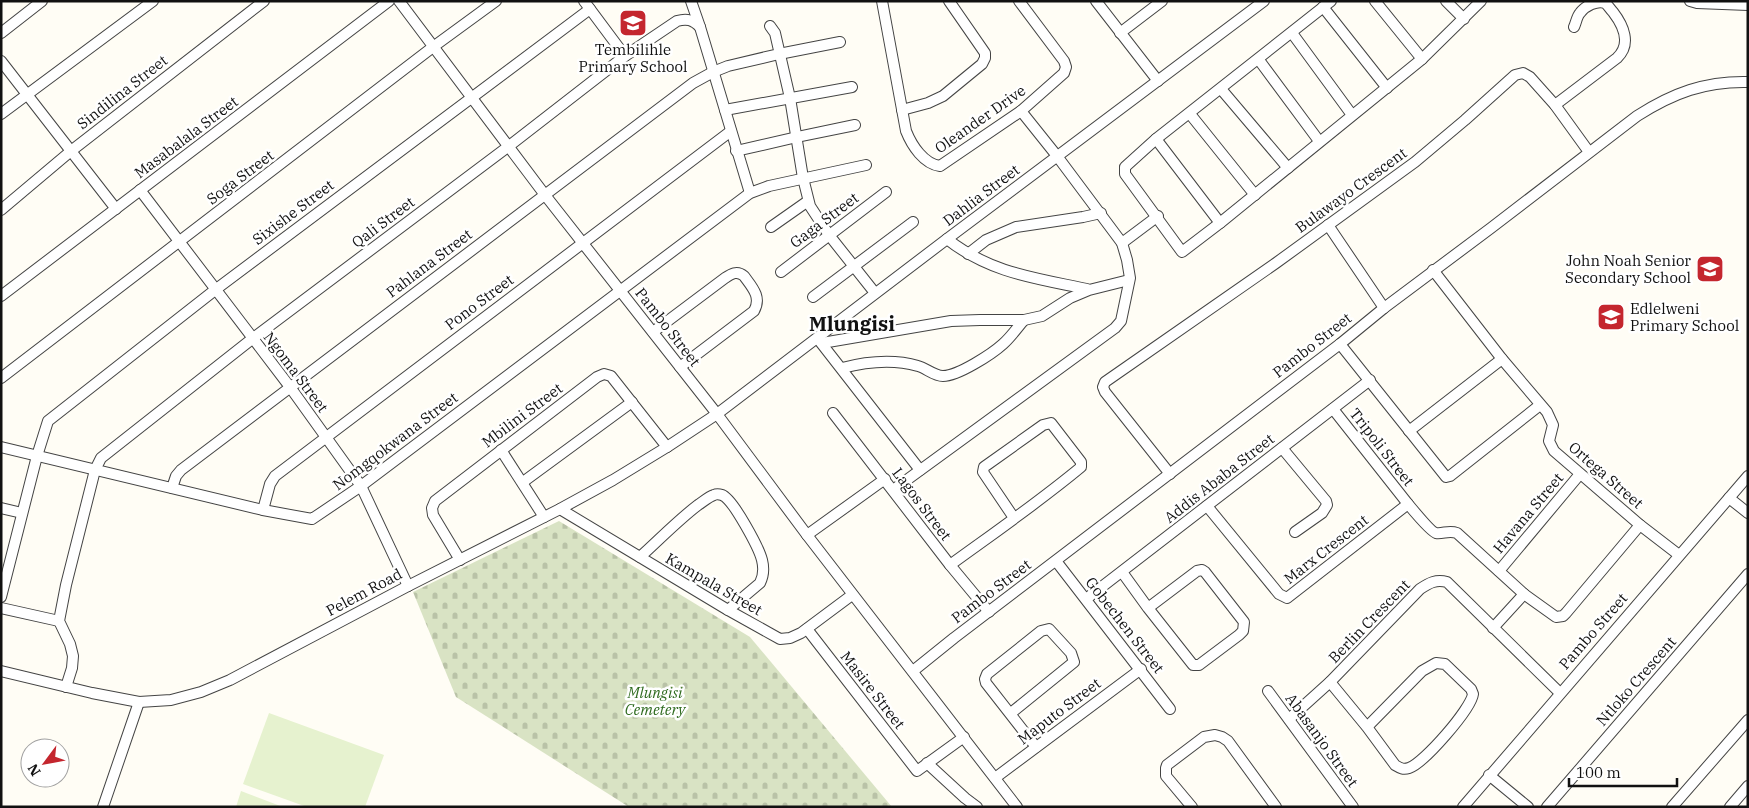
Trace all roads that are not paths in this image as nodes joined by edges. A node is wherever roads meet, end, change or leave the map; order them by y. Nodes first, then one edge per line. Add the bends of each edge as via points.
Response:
1 (42, 1) edge
2 (152, 1) edge
3 (264, 1) edge
4 (389, 1) edge
5 (399, 1) edge
6 (496, 1) edge
7 (691, 1) edge
8 (882, 1) edge
9 (1019, 1) edge
10 (1096, 1) edge
11 (1162, 1) edge
12 (1264, 1) edge
13 (1375, 1) edge
14 (1446, 1) edge
15 (1481, 1) edge
16 (1690, 1) edge
17 (955, 3) edge
18 (1327, 4) edge
19 (587, 5) edge
20 (1748, 5) edge
21 (1464, 19) junction
22 (770, 26) dead end
23 (700, 27) junction
24 (1574, 27) dead end
25 (1, 33) edge
26 (1120, 33) junction
27 (1292, 33) junction
28 (840, 42) dead end
29 (433, 47) junction
30 (779, 54) junction
31 (625, 56) junction
32 (1422, 59) junction
33 (1259, 60) junction
34 (1, 61) edge
35 (713, 72) junction
36 (1158, 81) junction
37 (1748, 82) edge
38 (852, 87) dead end
39 (1387, 88) junction
40 (1221, 89) junction
41 (28, 95) junction
42 (471, 96) junction
43 (790, 98) junction
44 (1556, 105) junction
45 (725, 110) junction
46 (902, 110) junction
47 (1021, 111) junction
48 (1, 114) edge
49 (1190, 114) junction
50 (1352, 115) junction
51 (856, 125) dead end
52 (730, 131) junction
53 (796, 137) junction
54 (1156, 139) junction
55 (1319, 141) junction
56 (509, 146) junction
57 (71, 151) junction
58 (736, 151) junction
59 (1589, 152) junction
60 (1057, 156) junction
61 (866, 165) dead end
62 (1288, 168) junction
63 (803, 178) junction
64 (140, 190) junction
65 (886, 192) dead end
66 (750, 193) junction
67 (545, 195) junction
68 (1255, 195) junction
69 (808, 201) junction
70 (116, 209) junction
71 (1, 210) edge
72 (1101, 213) junction
73 (1158, 216) junction
74 (913, 222) dead end
75 (1220, 223) junction
76 (1328, 225) junction
77 (771, 227) dead end
78 (829, 234) junction
79 (947, 239) junction
80 (180, 242) junction
81 (582, 242) junction
82 (1122, 243) junction
83 (968, 254) junction
84 (853, 266) junction
85 (1433, 270) junction
86 (781, 272) dead end
87 (1130, 280) junction
88 (215, 290) junction
89 (621, 290) junction
90 (1089, 290) junction
91 (875, 293) junction
92 (1, 296) edge
93 (813, 296) dead end
94 (1384, 308) junction
95 (1024, 320) junction
96 (653, 332) junction
97 (252, 339) junction
98 (819, 340) junction
99 (1340, 344) junction
100 (1502, 359) junction
101 (680, 367) junction
102 (842, 368) junction
103 (1, 378) edge
104 (1370, 380) junction
105 (290, 387) junction
106 (632, 402) junction
107 (1540, 405) junction
108 (1333, 409) junction
109 (833, 413) dead end
110 (717, 414) junction
111 (1409, 431) junction
112 (326, 436) junction
113 (1, 447) edge
114 (667, 447) junction
115 (1282, 448) junction
116 (502, 450) junction
117 (36, 456) junction
118 (95, 470) junction
119 (920, 470) junction
120 (1170, 474) junction
121 (1580, 474) junction
122 (1748, 476) edge
123 (885, 479) junction
124 (523, 482) junction
125 (362, 486) junction
126 (172, 488) junction
127 (893, 490) junction
128 (1729, 498) junction
129 (1408, 504) junction
130 (1207, 506) junction
131 (1, 508) edge
132 (560, 509) junction
133 (263, 510) junction
134 (22, 513) junction
135 (1748, 513) edge
136 (544, 517) junction
137 (1014, 518) junction
138 (1640, 525) junction
139 (1295, 532) dead end
140 (807, 535) junction
141 (1679, 555) junction
142 (640, 557) junction
143 (460, 560) junction
144 (1056, 560) junction
145 (950, 565) junction
146 (1499, 571) junction
147 (1122, 572) junction
148 (1748, 574) edge
149 (408, 586) junction
150 (852, 594) junction
151 (1524, 594) junction
152 (1, 597) edge
153 (1086, 599) junction
154 (1, 608) edge
155 (1148, 608) junction
156 (728, 610) junction
157 (989, 612) junction
158 (59, 621) junction
159 (806, 628) junction
160 (1493, 628) junction
161 (1141, 669) junction
162 (1, 671) edge
163 (913, 671) junction
164 (1330, 682) junction
165 (66, 687) junction
166 (1268, 691) dead end
167 (1560, 693) junction
168 (139, 702) junction
169 (1170, 709) dead end
170 (1011, 713) junction
171 (1289, 719) junction
172 (1748, 720) edge
173 (1367, 727) junction
174 (964, 737) junction
175 (1036, 747) junction
176 (927, 763) junction
177 (1489, 775) junction
178 (996, 778) junction
179 (1748, 786) edge
180 (103, 807) edge
181 (977, 807) edge
182 (1018, 807) edge
183 (1192, 807) edge
184 (1276, 807) edge
185 (1353, 807) edge
186 (1463, 807) edge
187 (1528, 807) edge
188 (1547, 807) edge
189 (1672, 807) edge
190 (1730, 807) edge

1 - 25 street
2 - 41 street
3 - 57 street, Sindilina Street
4 - 64 street, Masabalala Street
5 - 29 street, Pambo Street
6 - 29 street, Soga Street
7 - 23 street
8 - 46 street, Oleander Drive
9 - 47 street, Oleander Drive via 1066,67 1060,78
10 - 26 street
11 - 26 street
12 - 36 street, Dahlia Street
13 - 32 street
14 - 21 street
15 - 21 street
16 - 20 street
17 - 46 street via 985,58 943,96
18 - 27 street
18 - 39 street
19 - 31 street
19 - 42 street, Sixishe Street
21 - 32 street
22 - 30 street via 775,33
23 - 31 street, Qali Street via 691,20 677,21
23 - 35 street
24 - 44 street via 1580,13 1592,3 1603,2 1618,19 1626,41 1618,58
26 - 36 street
27 - 33 street
27 - 50 street
28 - 30 street, Pahlana Street
29 - 42 street, Pambo Street
29 - 80 street, Soga Street
30 - 35 street, Pahlana Street
30 - 43 street
31 - 56 street, Qali Street
32 - 39 street
33 - 40 street
33 - 55 street
34 - 41 street
35 - 45 street
35 - 67 street, Pahlana Street via 693,83
36 - 60 street, Dahlia Street
37 - 59 street, Pambo Street via 1709,85 1677,94 1659,102
38 - 43 street
39 - 50 street
40 - 49 street
40 - 62 street
41 - 48 street
41 - 57 street
42 - 56 street, Pambo Street
42 - 88 street, Sixishe Street
43 - 45 street
43 - 53 street
44 - 59 street, Bulawayo Crescent
44 - 76 street, Bulawayo Crescent via 1530,76 1516,75 1415,162
45 - 52 street
46 - 47 street, Oleander Drive via 906,131 916,149 927,160 940,166
47 - 60 street
49 - 54 street
49 - 68 street
50 - 55 street
51 - 53 street
52 - 58 street
52 - 81 street, Pono Street
53 - 58 street
53 - 63 street
54 - 73 street via 1127,164 1125,174
54 - 75 street
55 - 62 street
56 - 67 street, Pambo Street
56 - 97 street, Qali Street
57 - 70 street
57 - 71 street, Sindilina Street
58 - 66 street
59 - 85 street, Pambo Street
60 - 72 street
60 - 79 street, Dahlia Street
61 - 63 street, Nomgqokwana Street
62 - 68 street
63 - 66 street, Nomgqokwana Street
63 - 69 street
64 - 70 street, Masabalala Street
64 - 80 street, Ngoma Street
65 - 78 street, Gaga Street
66 - 89 street, Nomgqokwana Street
67 - 81 street, Pambo Street
67 - 105 street, Pahlana Street
68 - 75 street
69 - 77 street
69 - 78 street
70 - 92 street, Masabalala Street
72 - 82 street
72 - 83 street via 1016,227 986,240
73 - 75 street via 1182,252
73 - 82 street
74 - 84 street
76 - 94 street
76 - 120 street, Bulawayo Crescent via 1105,382 1106,395
78 - 84 street
78 - 86 street, Gaga Street
79 - 83 street
79 - 91 street, Dahlia Street
80 - 88 street, Ngoma Street
80 - 103 street, Soga Street
81 - 89 street, Pambo Street
81 - 112 street, Pono Street
82 - 87 street
83 - 90 street via 1005,271
84 - 91 street
84 - 93 street
85 - 94 street, Pambo Street
85 - 100 street, Ortega Street
87 - 90 street
87 - 119 street via 1119,325
88 - 97 street, Ngoma Street
88 - 117 street, Sixishe Street via 48,421
89 - 96 street, Pambo Street
89 - 125 street, Nomgqokwana Street
90 - 95 street via 1042,316
91 - 98 street, Dahlia Street
94 - 99 street, Pambo Street
95 - 98 street via 951,321
95 - 102 street via 999,347 949,375 901,363
96 - 101 street, Pambo Street
96 - 101 street via 724,278 735,273 744,276 757,295 754,311
97 - 105 street, Ngoma Street
97 - 118 street, Qali Street via 104,456
98 - 102 street
98 - 110 street, Dahlia Street
99 - 104 street
99 - 120 street, Pambo Street
100 - 107 street, Ortega Street
100 - 111 street
101 - 110 street, Pambo Street
102 - 119 street
104 - 108 street, Addis Ababa Street
104 - 111 street
105 - 112 street, Ngoma Street
105 - 126 street, Pahlana Street via 181,470
106 - 114 street, Mbilini Street
106 - 116 street, Mbilini Street via 608,374 601,375
106 - 124 street
107 - 111 street via 1448,477
107 - 121 street, Ortega Street via 1552,420 1549,436 1554,451
108 - 115 street, Addis Ababa Street
108 - 129 street, Tripoli Street
109 - 123 street, Lagos Street
110 - 114 street, Pelem Road
110 - 140 street, Pambo Street
112 - 125 street, Ngoma Street
112 - 133 street, Pono Street via 273,478
113 - 117 street, Nomgqokwana Street
114 - 132 street, Pelem Road
115 - 130 street, Addis Ababa Street
115 - 139 street via 1327,505 1322,513
116 - 124 street
116 - 143 street, Mbilini Street via 433,504 433,515
117 - 118 street, Nomgqokwana Street
117 - 134 street, Sixishe Street
118 - 126 street, Nomgqokwana Street
118 - 158 street
119 - 127 street
120 - 144 street, Pambo Street
121 - 138 street, Ortega Street
121 - 146 street, Havana Street
122 - 128 street, Pambo Street
123 - 127 street, Lagos Street
123 - 140 street
124 - 136 street
125 - 133 street, Nomgqokwana Street via 312,519
125 - 149 street, Ngoma Street
126 - 133 street, Nomgqokwana Street
127 - 145 street, Lagos Street
128 - 135 street
128 - 141 street, Pambo Street
129 - 130 street, Marx Crescent via 1287,598 1279,594
129 - 146 street, Tripoli Street via 1434,533 1456,533
130 - 147 street, Addis Ababa Street
131 - 134 street
132 - 136 street, Pelem Road
132 - 142 street, Kampala Street
134 - 152 street, Sixishe Street
136 - 143 street, Pelem Road
137 - 137 street via 1082,467 1051,423 1043,424 984,467 983,472
137 - 145 street
138 - 141 street, Ortega Street
138 - 151 street, Tripoli Street via 1563,616 1552,615
140 - 150 street, Pambo Street
141 - 167 street, Pambo Street
142 - 156 street, Kampala Street
142 - 156 street via 685,515 709,497 722,494 737,511 763,565 760,583
143 - 149 street, Pelem Road
144 - 153 street, Gobechen Street
144 - 157 street, Pambo Street
145 - 157 street, Lagos Street
146 - 151 street, Tripoli Street
147 - 153 street, Addis Ababa Street
147 - 155 street
148 - 188 street, Ntloko Crescent
149 - 168 street, Pelem Road via 214,687 171,700
150 - 159 street, Kampala Street
150 - 163 street, Pambo Street
151 - 160 street
153 - 161 street, Gobechen Street
154 - 158 street
155 - 155 street via 1196,666 1239,635 1244,627 1244,622 1202,570
156 - 159 street, Kampala Street via 780,639 790,638
157 - 163 street, Pambo Street
158 - 165 street via 73,656
159 - 176 street, Masire Street via 916,771
160 - 164 street, Berlin Crescent via 1447,582 1434,581 1420,589
160 - 167 street, Berlin Crescent
161 - 169 street, Gobechen Street
161 - 175 street, Maputo Street
162 - 165 street, Pelem Road
163 - 174 street, Pambo Street
164 - 171 street, Berlin Crescent
164 - 173 street
165 - 168 street, Pelem Road
166 - 171 street, Abasanjo Street
167 - 177 street, Pambo Street
168 - 180 street
170 - 170 street via 986,683 986,676 1049,628 1071,653 1074,662
170 - 175 street
171 - 185 street, Abasanjo Street
172 - 189 street
173 - 173 street via 1395,765 1410,768 1444,736 1473,694 1445,664 1436,663 1422,671
174 - 176 street
174 - 178 street, Pambo Street
175 - 178 street, Maputo Street
176 - 181 street
177 - 186 street, Pambo Street
177 - 187 street
178 - 182 street, Pambo Street
179 - 190 street
183 - 184 street via 1166,776 1166,768 1198,741 1215,735 1228,741

